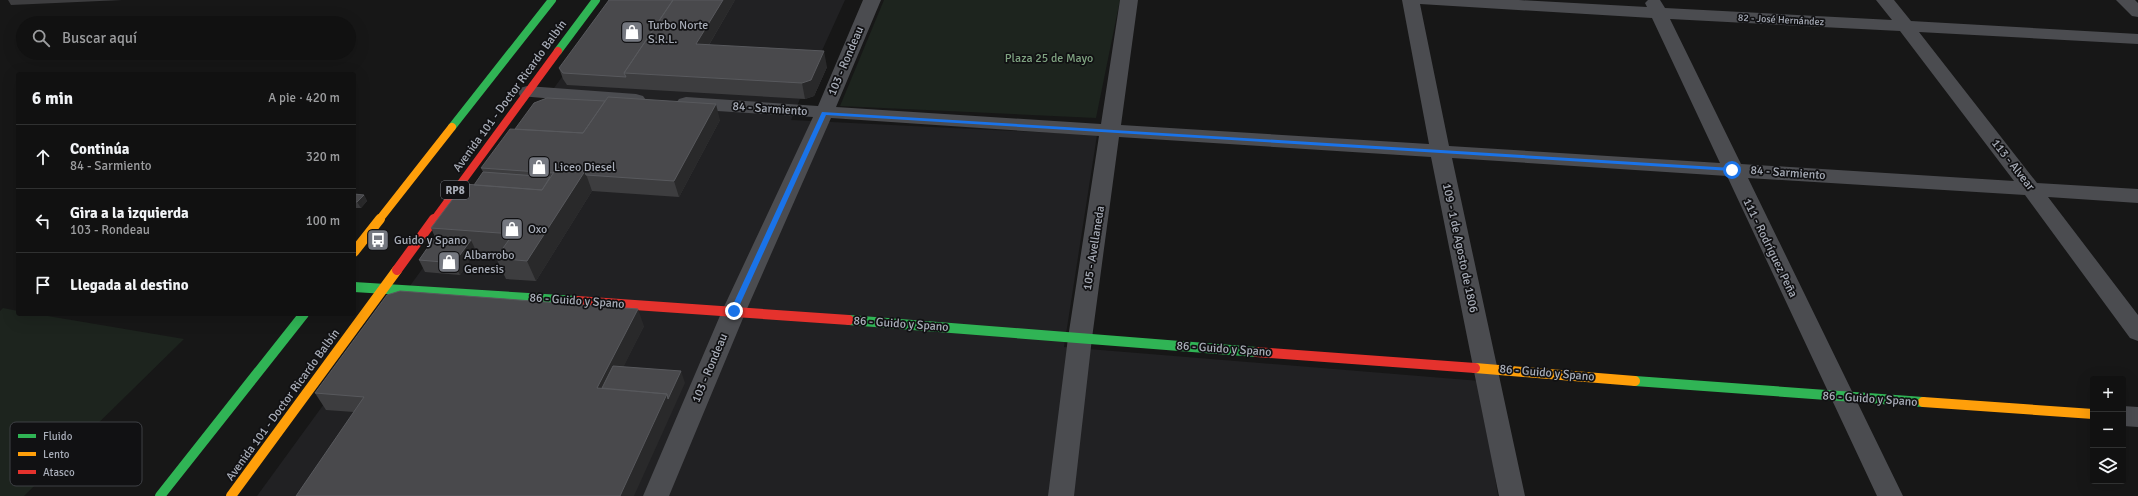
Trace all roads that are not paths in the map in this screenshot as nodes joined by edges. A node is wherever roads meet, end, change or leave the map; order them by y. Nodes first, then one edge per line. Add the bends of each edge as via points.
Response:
1 (552, 0) edge
2 (596, 0) edge
3 (872, 0) edge
4 (1129, 0) edge
5 (1411, 0) edge
6 (1425, 0) edge
7 (1885, 0) edge
8 (2125, 0) edge
9 (1656, 7) edge
10 (2138, 12) edge
11 (1905, 27) junction
12 (2138, 39) edge
13 (527, 92) junction
14 (824, 113) junction
15 (1111, 131) junction
16 (1440, 151) junction
17 (1732, 170) junction
18 (2032, 190) junction
19 (2138, 196) edge
20 (356, 249) edge
21 (356, 287) edge
22 (383, 287) junction
23 (734, 311) junction
24 (302, 316) edge
25 (2138, 332) edge
26 (1080, 338) junction
27 (1485, 368) junction
28 (1843, 397) junction
29 (2090, 414) edge
30 (2126, 416) edge
31 (2138, 417) edge
32 (160, 496) edge
33 (231, 496) edge
34 (656, 496) edge
35 (1061, 496) edge
36 (1512, 496) edge
37 (1890, 496) edge

1 - 20 street, Avenida 101 - Doctor Ricardo Balbín
2 - 13 street, Avenida 101 - Doctor Ricardo Balbín / RP8
3 - 14 street, 103 - Rondeau
4 - 15 street, 105 - Avellaneda
5 - 16 street, 109 - 1 de Agosto de 1806
6 - 9 street, 82 - José Hernández
7 - 11 street, 113 - Alvear
8 - 10 street
9 - 11 street, 82 - José Hernández
9 - 17 street, 111 - Rodríguez Peña
11 - 12 street, 82 - José Hernández
11 - 18 street, 113 - Alvear
13 - 14 street, 84 - Sarmiento
13 - 22 street, Avenida 101 - Doctor Ricardo Balbín / RP8
14 - 15 street, 84 - Sarmiento
14 - 23 street, 103 - Rondeau
15 - 16 street, 84 - Sarmiento
15 - 26 street, 105 - Avellaneda
16 - 17 street, 84 - Sarmiento
16 - 27 street, 109 - 1 de Agosto de 1806
17 - 18 street, 84 - Sarmiento
17 - 28 street, 111 - Rodríguez Peña
18 - 19 street, 84 - Sarmiento
18 - 25 street, 113 - Alvear
21 - 22 street, 86 - Guido y Spano
22 - 23 street, 86 - Guido y Spano
22 - 33 street, Avenida 101 - Doctor Ricardo Balbín / RP8
23 - 26 street, 86 - Guido y Spano
23 - 34 street, 103 - Rondeau
24 - 32 street
26 - 27 street, 86 - Guido y Spano
26 - 35 street, 105 - Avellaneda
27 - 28 street, 86 - Guido y Spano
27 - 36 street, 109 - 1 de Agosto de 1806
28 - 29 street, 86 - Guido y Spano
28 - 37 street, 111 - Rodríguez Peña
30 - 31 street

